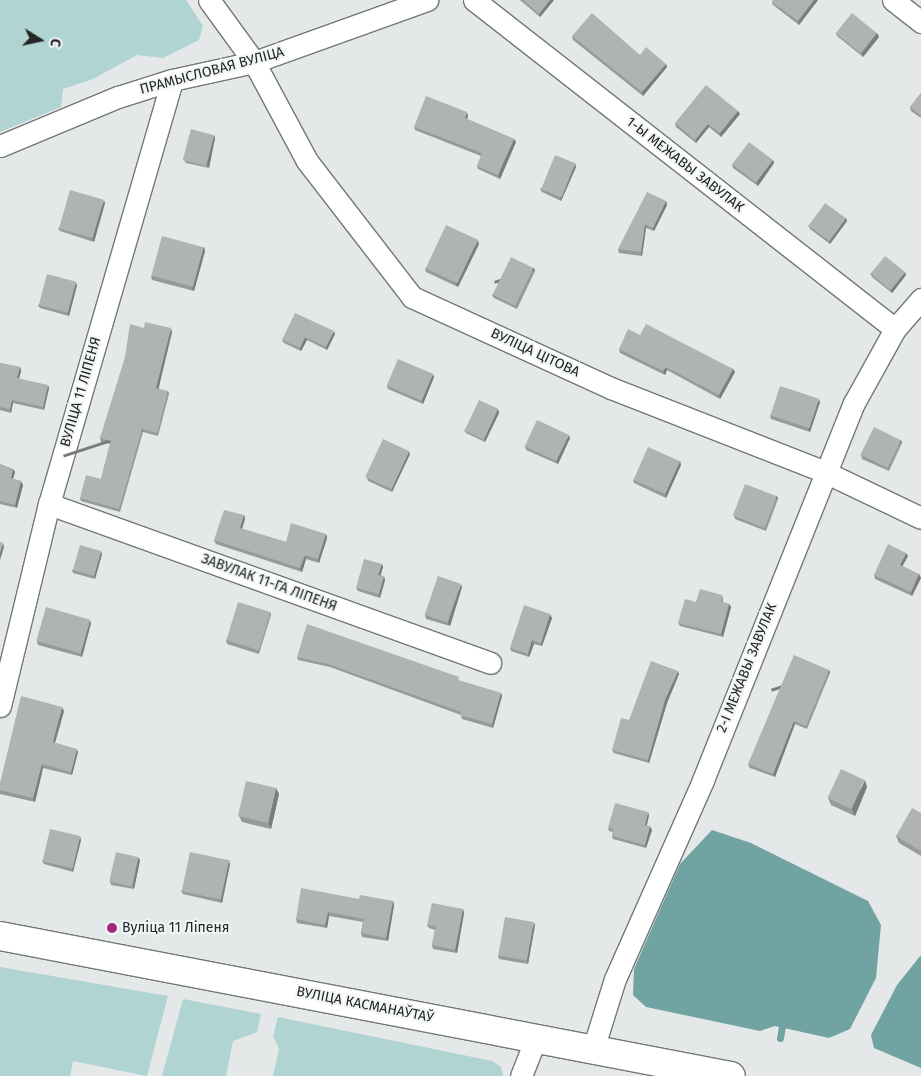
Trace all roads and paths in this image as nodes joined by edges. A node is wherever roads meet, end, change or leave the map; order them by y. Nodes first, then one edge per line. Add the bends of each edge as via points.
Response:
1 (209, 0) edge
2 (426, 0) edge
3 (474, 0) edge
4 (893, 0) edge
5 (921, 22) edge
6 (254, 62) junction
7 (172, 80) junction
8 (0, 146) edge
9 (921, 298) edge
10 (896, 329) junction
11 (825, 472) junction
12 (48, 504) junction
13 (921, 518) edge
14 (490, 663) dead end
15 (0, 706) edge
16 (0, 936) edge
17 (536, 1038) junction
18 (593, 1049) junction
19 (521, 1076) edge
20 (731, 1076) edge

1 - 6 street, ВУЛІЦА ЦІТОВА
2 - 6 street, ПРАМЫСЛОВАЯ ВУЛІЦА
3 - 10 street, 1-Ы МЕЖАВЫ ЗАВУЛАК
4 - 5 street
6 - 7 street, ПРАМЫСЛОВАЯ ВУЛІЦА
6 - 11 street, ВУЛІЦА ЦІТОВА via 307,161 412,297 611,388
7 - 8 street, ПРАМЫСЛОВАЯ ВУЛІЦА via 118,97
7 - 12 street, ВУЛІЦА 11 ЛІПЕНЯ
9 - 10 street, 2-І МЕЖАВЫ ЗАВУЛАК
10 - 11 street, 2-І МЕЖАВЫ ЗАВУЛАК via 854,403
11 - 13 street, ВУЛІЦА ЦІТОВА
11 - 18 street, 2-І МЕЖАВЫ ЗАВУЛАК via 703,780 616,979
12 - 14 street, ЗАВУЛАК 11-ГА ЛІПЕНЯ
12 - 15 street, ВУЛІЦА 11 ЛІПЕНЯ
16 - 17 main road, ВУЛІЦА КАСМАНАЎТАЎ
17 - 18 main road, ВУЛІЦА КАСМАНАЎТАЎ
17 - 19 street
18 - 20 main road, ВУЛІЦА КАСМАНАЎТАЎ

